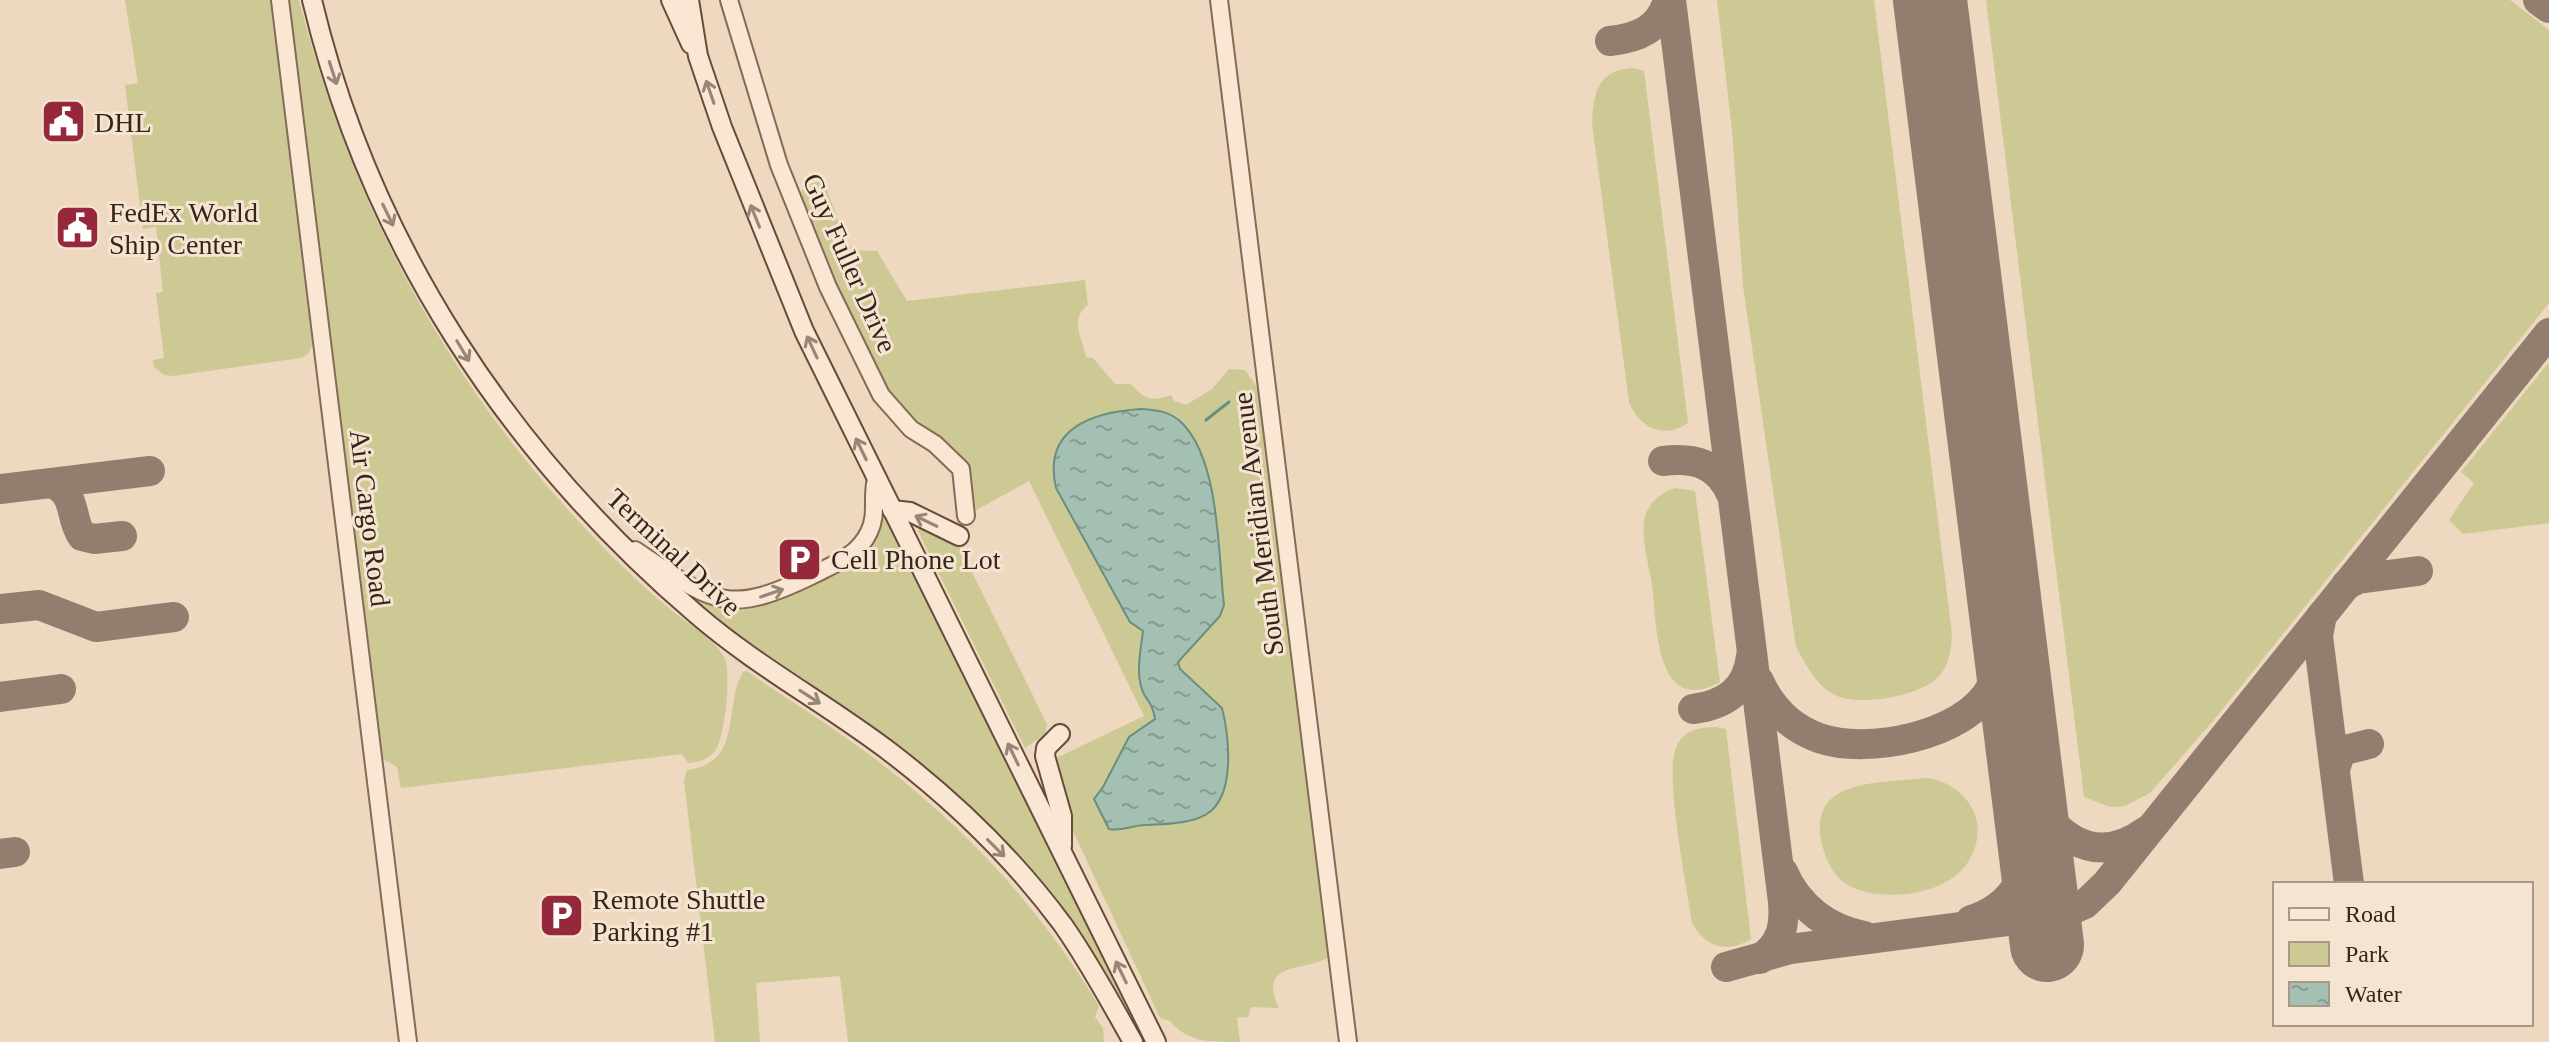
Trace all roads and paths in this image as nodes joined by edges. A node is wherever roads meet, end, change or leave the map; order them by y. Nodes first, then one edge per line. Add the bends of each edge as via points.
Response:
1 (280, 0) edge
2 (312, 0) edge
3 (671, 0) edge
4 (689, 0) edge
5 (729, 0) edge
6 (1219, 0) edge
7 (698, 56) junction
8 (876, 479) junction
9 (892, 510) junction
10 (966, 516) dead end
11 (604, 529) junction
12 (959, 536) dead end
13 (1060, 734) dead end
14 (1062, 853) junction
15 (408, 1042) edge
16 (1133, 1042) edge
17 (1156, 1042) edge
18 (1348, 1042) edge

1 - 15 street, Air Cargo Road
2 -> 11 main road, Terminal Drive via 357,144 424,284 521,436
3 - 7 main road
4 - 7 main road
5 - 10 street, Guy Fuller Drive via 779,165 828,287 881,395 911,429 961,469
6 - 18 street, South Meridian Avenue
8 -> 7 main road via 767,244
8 - 9 main road
11 -> 8 street via 695,591 740,601 771,596 866,539 874,518
12 -> 9 main road via 910,512
14 -> 9 main road
11 -> 16 main road, Terminal Drive via 723,636 889,752 978,830 1063,925
13 - 14 main road via 1045,756 1062,816
17 -> 14 main road

